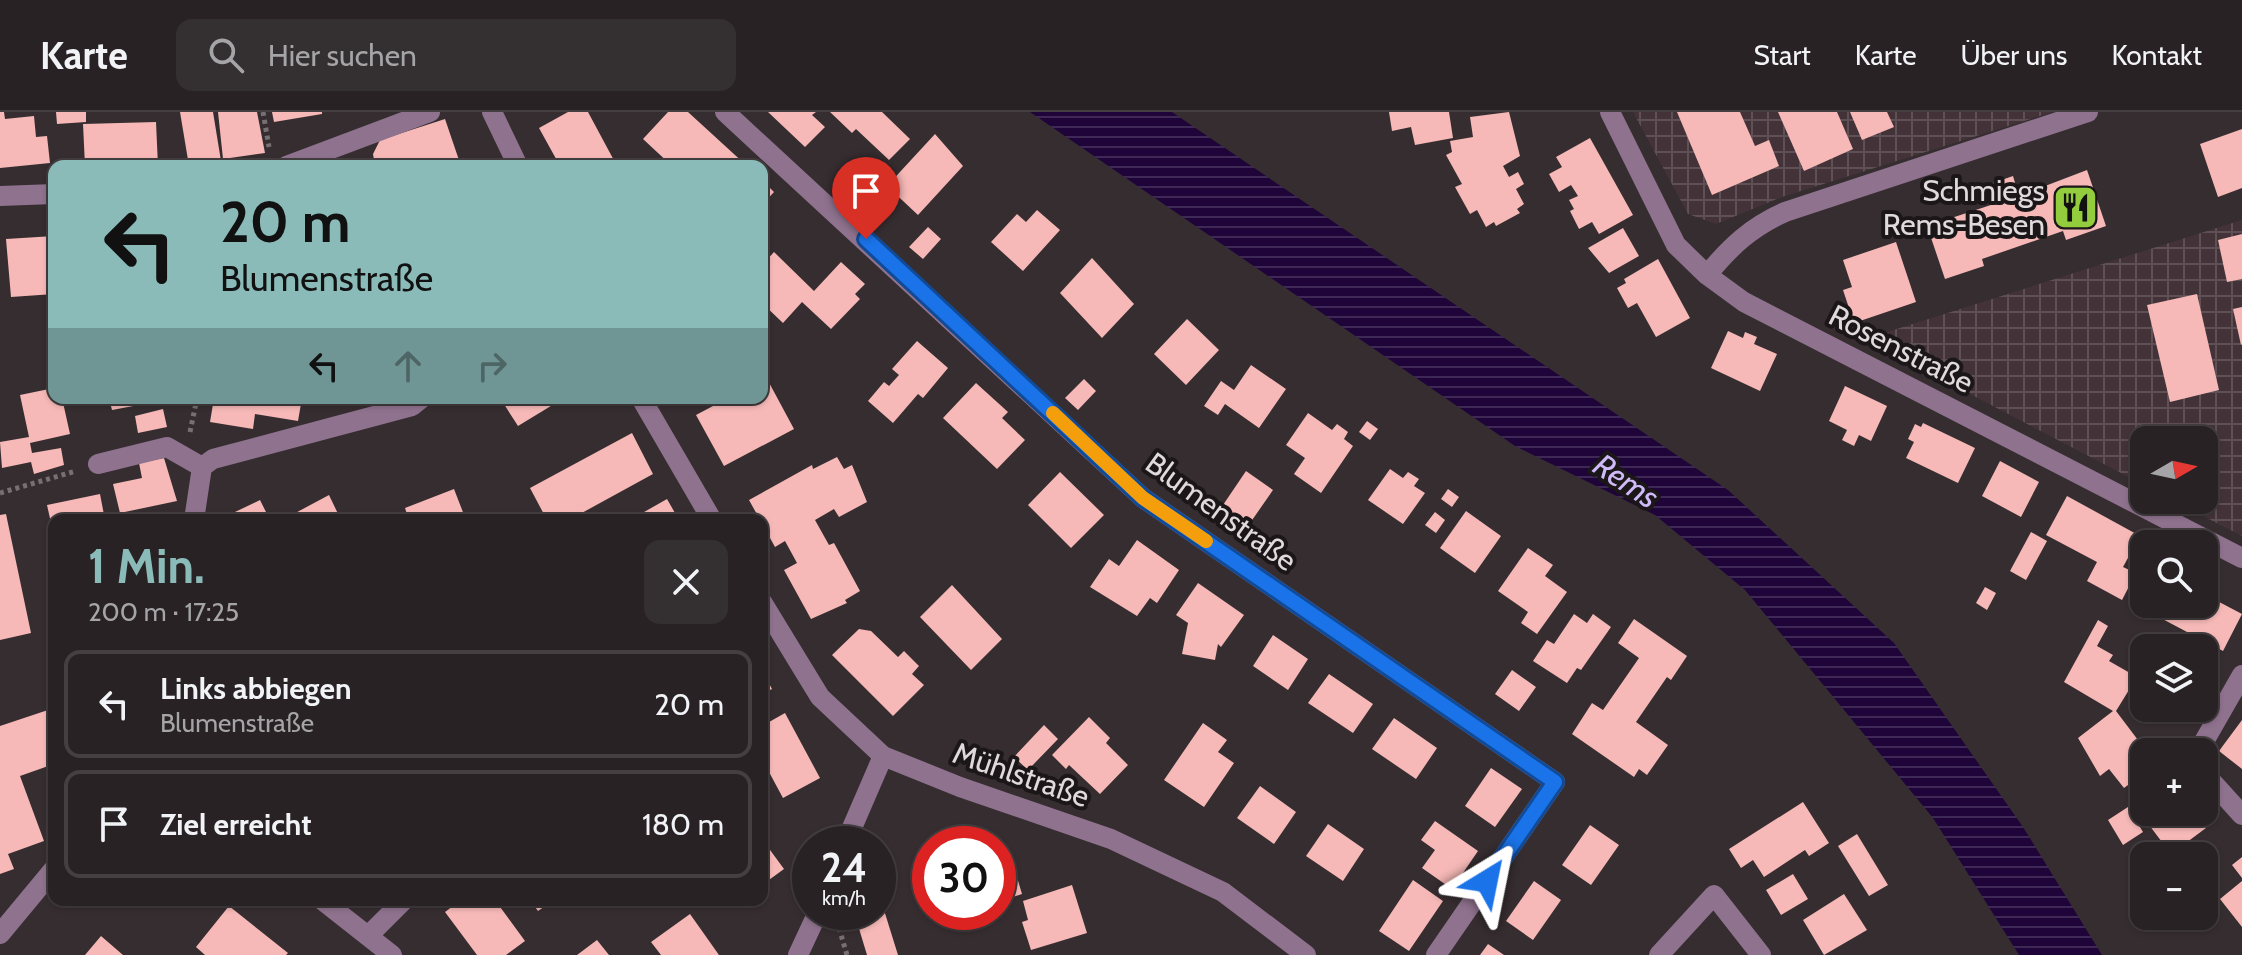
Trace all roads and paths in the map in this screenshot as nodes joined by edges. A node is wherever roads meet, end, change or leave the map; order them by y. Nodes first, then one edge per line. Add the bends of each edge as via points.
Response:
1 (263, 112) edge
2 (430, 112) edge
3 (492, 112) edge
4 (725, 112) edge
5 (1610, 112) edge
6 (2088, 112) edge
7 (278, 160) edge
8 (281, 160) edge
9 (515, 160) edge
10 (48, 194) edge
11 (0, 196) edge
12 (1707, 275) junction
13 (414, 404) edge
14 (644, 404) edge
15 (98, 464) joint
16 (202, 467) junction
17 (0, 493) edge
18 (195, 514) edge
19 (709, 514) edge
20 (2242, 558) edge
21 (768, 612) edge
22 (2242, 675) edge
23 (2206, 738) edge
24 (883, 756) junction
25 (2218, 788) edge
26 (2242, 815) edge
27 (853, 826) edge
28 (48, 876) edge
29 (330, 906) edge
30 (398, 906) edge
31 (810, 930) edge
32 (0, 934) edge
33 (369, 935) junction
34 (392, 955) edge
35 (798, 955) edge
36 (1306, 955) edge
37 (1436, 955) edge
38 (1659, 955) edge
39 (1761, 955) edge

1 - 7 path
2 - 8 street
3 - 9 street
4 - 37 street, Blumenstraße via 1143,498 1555,782
5 - 12 street, Rosenstraße via 1676,245
6 - 12 street via 1785,212 1757,225
10 - 11 street
12 - 20 street, Rosenstraße via 1744,302
13 - 16 street via 213,459
14 - 19 street
15 - 16 street via 167,447
15 - 17 path
16 - 18 street
21 - 24 street, Mühlstraße via 820,697
22 - 23 street
24 - 27 street
24 - 36 street, Mühlstraße via 1111,839 1223,892
25 - 26 street
28 - 32 street
29 - 33 street
30 - 33 street
31 - 35 street
33 - 34 street
38 - 39 street via 1714,895

